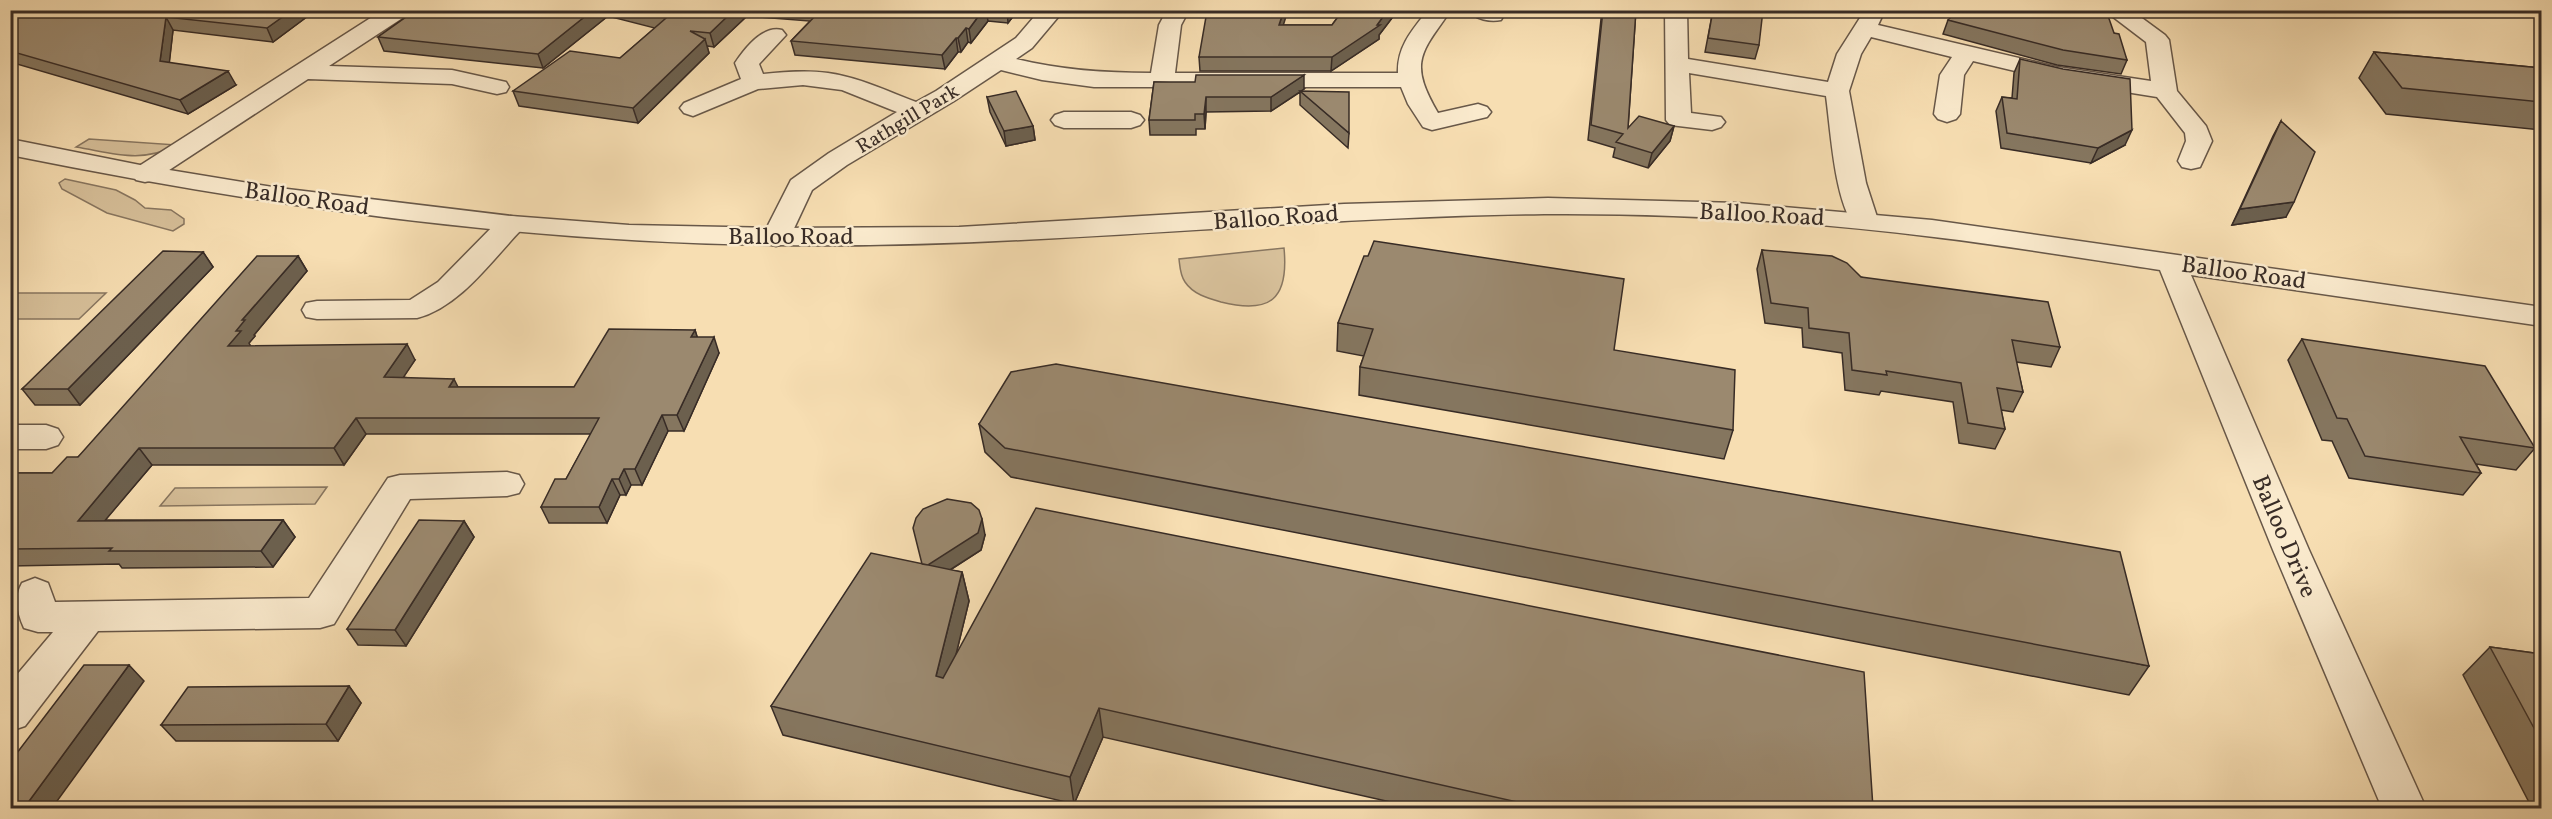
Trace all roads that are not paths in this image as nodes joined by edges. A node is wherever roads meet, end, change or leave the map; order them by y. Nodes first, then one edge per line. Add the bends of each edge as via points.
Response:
1 (399, 10) edge
2 (1053, 10) edge
3 (1178, 10) edge
4 (1440, 10) edge
5 (1676, 10) edge
6 (2115, 10) edge
7 (1870, 20) edge
8 (774, 35) dead end
9 (1966, 54) junction
10 (997, 62) junction
11 (1676, 64) junction
12 (303, 72) junction
13 (1094, 80) junction
14 (1411, 80) junction
15 (1162, 81) junction
16 (754, 82) junction
17 (497, 87) dead end
18 (1837, 91) junction
19 (2164, 91) junction
20 (693, 108) dead end
21 (917, 111) junction
22 (1478, 112) dead end
23 (1947, 114) dead end
24 (1131, 120) dead end
25 (1712, 122) dead end
26 (10, 147) edge
27 (2191, 161) dead end
28 (145, 174) junction
29 (1864, 220) junction
30 (511, 224) junction
31 (776, 237) junction
32 (2171, 262) junction
33 (316, 310) dead end
34 (2541, 317) edge
35 (10, 437) edge
36 (46, 437) dead end
37 (507, 484) dead end
38 (34, 593) dead end
39 (87, 617) junction
40 (10, 714) edge
41 (2404, 808) edge

1 - 12 street
2 - 10 street, Rathgill Park via 1023,43
3 - 15 street via 1170,25
4 - 14 street via 1415,41 1409,62
5 - 11 street
6 - 19 street via 2157,40
7 - 9 street
7 - 18 street via 1849,54
8 - 16 street via 747,63
9 - 19 street
9 - 23 street via 1952,75
10 - 13 street
10 - 21 street, Rathgill Park
11 - 18 street
11 - 25 street via 1679,120
12 - 17 street via 452,76
12 - 28 street
13 - 15 street
13 - 24 street via 1075,119
14 - 15 street
14 - 22 street via 1420,105 1432,122
16 - 20 street
16 - 21 street via 829,80
18 - 29 street via 1852,183
19 - 27 street via 2197,130 2199,141
21 - 31 street, Rathgill Park via 801,186
26 - 28 street, Balloo Road
28 - 30 street, Balloo Road via 279,196
29 - 31 street, Balloo Road via 1738,211 1548,206 1344,212 959,236
29 - 32 street, Balloo Road
30 - 31 street, Balloo Road via 629,233
30 - 33 street via 449,288 417,309
32 - 34 street, Balloo Road
32 - 41 street, Balloo Drive via 2286,540
35 - 36 street
37 - 39 street via 399,487 320,613
38 - 39 street via 38,617
39 - 40 street

